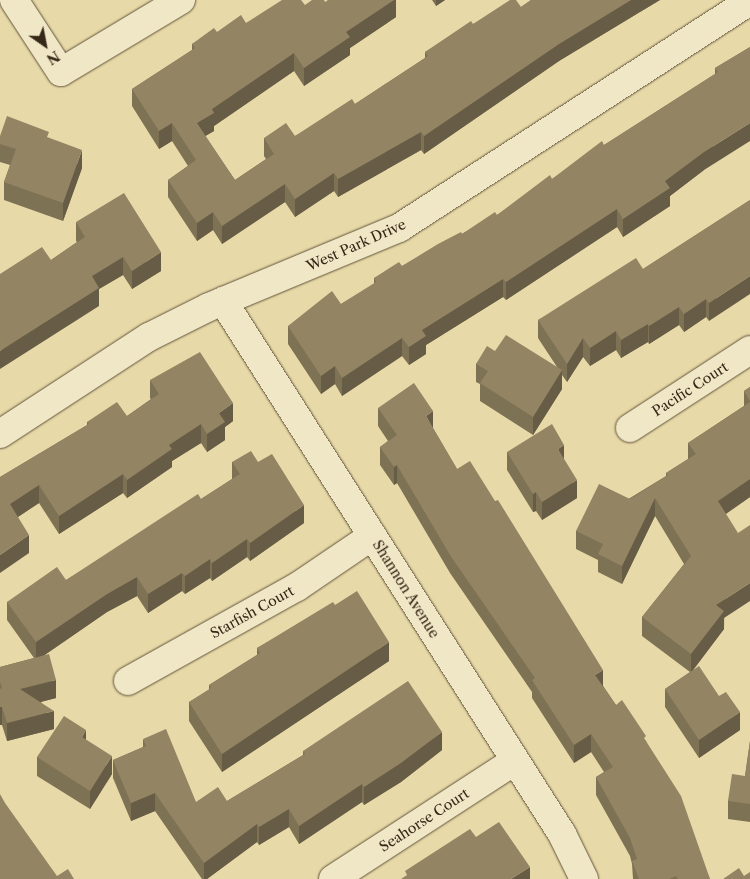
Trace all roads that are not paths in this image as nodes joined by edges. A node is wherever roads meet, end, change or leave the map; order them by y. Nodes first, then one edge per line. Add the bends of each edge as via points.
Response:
1 (14, 0) edge
2 (181, 0) edge
3 (750, 1) edge
4 (223, 302) junction
5 (750, 350) edge
6 (630, 428) dead end
7 (0, 434) edge
8 (372, 536) junction
9 (128, 681) dead end
10 (515, 761) junction
11 (333, 879) edge
12 (584, 879) edge

1 - 2 street via 61,72
3 - 4 street, West Park Drive via 399,228
4 - 7 street, West Park Drive via 150,336
4 - 8 street, Shannon Avenue
5 - 6 street, Pacific Court
8 - 9 street, Starfish Court via 297,587
8 - 10 street, Shannon Avenue
10 - 11 street, Seahorse Court
10 - 12 street, Shannon Avenue via 562,834

